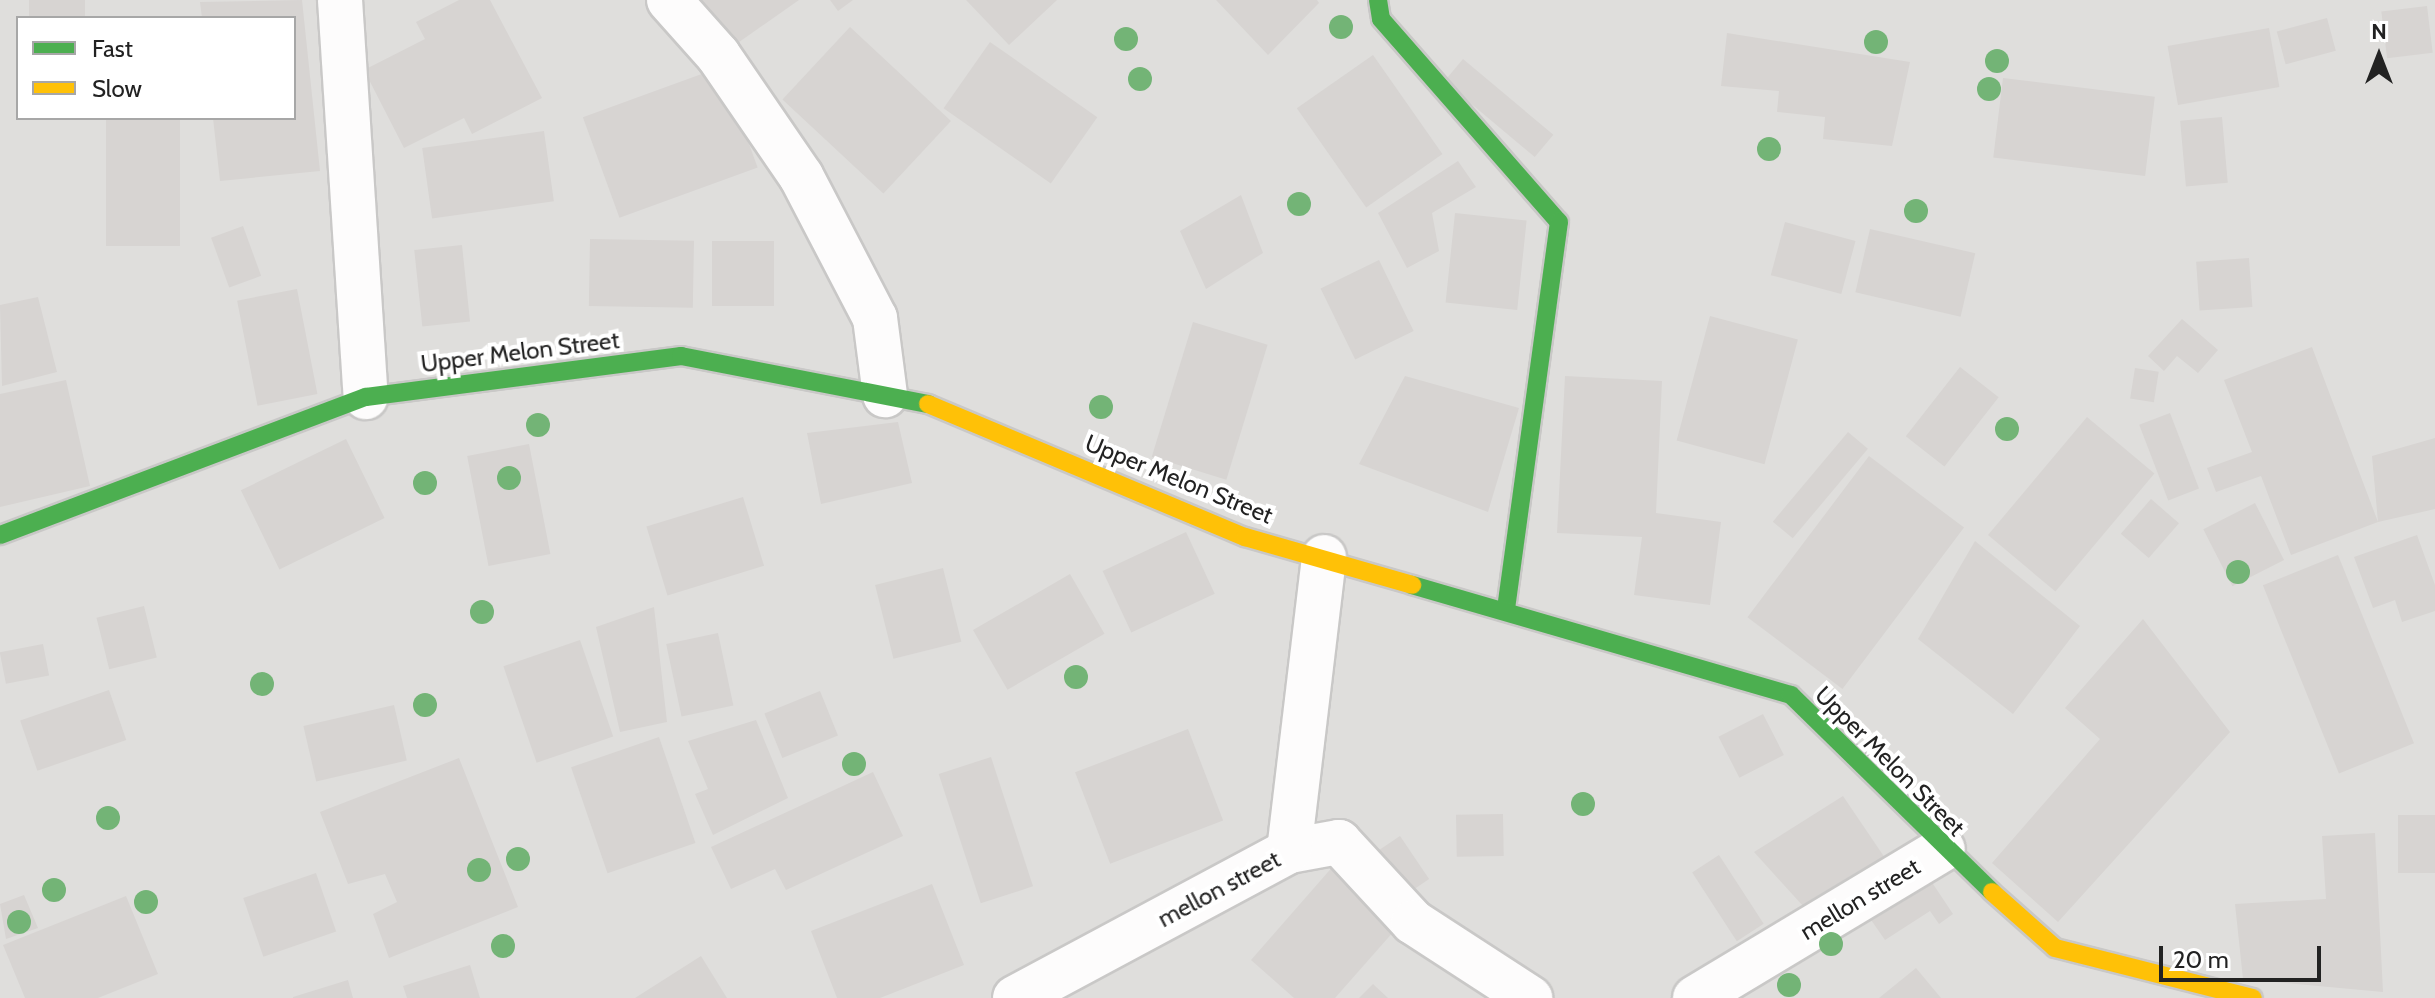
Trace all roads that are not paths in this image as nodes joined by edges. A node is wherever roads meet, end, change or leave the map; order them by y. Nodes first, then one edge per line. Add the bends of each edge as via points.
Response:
1 (340, 0) edge
2 (669, 0) edge
3 (1378, 0) edge
4 (885, 395) junction
5 (366, 397) junction
6 (0, 535) edge
7 (1324, 557) junction
8 (1506, 609) junction
9 (1943, 849) junction
10 (1289, 851) junction
11 (1015, 998) edge
12 (1530, 998) edge
13 (1695, 998) edge
14 (2253, 998) edge

1 - 5 street
2 - 4 street via 718,55 801,176 875,318
3 - 8 street via 1381,19 1559,222
4 - 5 street, Upper Melon Street via 681,356
4 - 7 street, Upper Melon Street via 951,408 1245,537
5 - 6 street, Upper Melon Street
7 - 8 street, Upper Melon Street
7 - 10 street, mellon street
8 - 9 street, Upper Melon Street via 1791,695
9 - 13 street, mellon street
9 - 14 street, Upper Melon Street via 2055,948
10 - 11 street, mellon street
10 - 12 street via 1339,842 1413,922

